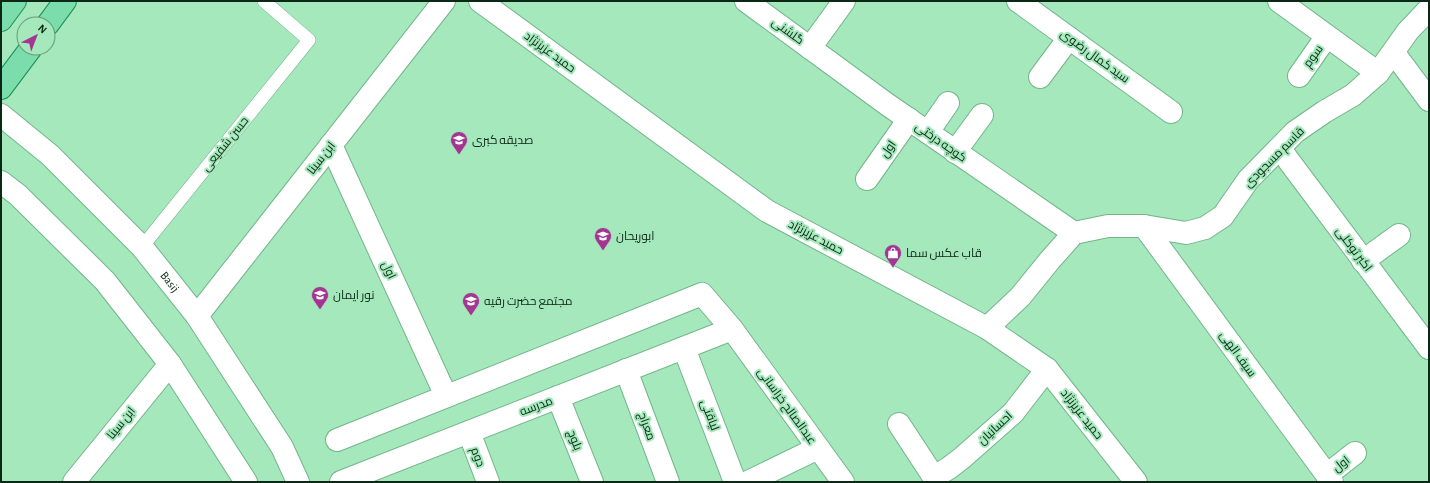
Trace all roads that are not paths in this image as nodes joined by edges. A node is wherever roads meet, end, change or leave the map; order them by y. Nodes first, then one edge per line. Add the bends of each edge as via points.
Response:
1 (15, 1) edge
2 (264, 1) edge
3 (444, 1) edge
4 (480, 1) edge
5 (746, 1) edge
6 (844, 1) edge
7 (1018, 1) edge
8 (1279, 1) edge
9 (1429, 9) edge
10 (1, 20) edge
11 (1327, 36) junction
12 (1069, 38) junction
13 (810, 48) junction
14 (1394, 53) junction
15 (24, 56) edge
16 (1378, 73) junction
17 (1299, 76) dead end
18 (1040, 77) dead end
19 (1, 88) edge
20 (1429, 100) edge
21 (948, 103) dead end
22 (1171, 112) dead end
23 (1, 115) edge
24 (982, 115) dead end
25 (909, 120) junction
26 (928, 132) junction
27 (331, 145) junction
28 (1280, 149) junction
29 (955, 152) junction
30 (867, 179) dead end
31 (1, 182) edge
32 (1144, 226) junction
33 (1074, 233) junction
34 (1399, 234) dead end
35 (142, 247) junction
36 (1363, 261) junction
37 (197, 316) junction
38 (987, 328) junction
39 (732, 329) junction
40 (684, 348) junction
41 (1429, 348) edge
42 (170, 364) junction
43 (1047, 369) junction
44 (626, 370) junction
45 (446, 396) junction
46 (558, 397) junction
47 (899, 424) dead end
48 (469, 432) junction
49 (337, 440) dead end
50 (818, 448) junction
51 (1355, 453) dead end
52 (1330, 478) edge
53 (936, 480) edge
54 (74, 482) edge
55 (246, 482) edge
56 (298, 482) edge
57 (341, 482) edge
58 (488, 482) edge
59 (592, 482) edge
60 (668, 482) edge
61 (736, 482) edge
62 (748, 482) edge
63 (843, 482) edge
64 (1136, 482) edge

1 - 10 main road
2 - 35 lane, حسن شفیعی via 309,40
3 - 27 street, ابن سینا
4 - 38 street, حمید عزیزنژاد via 767,211
5 - 13 street, گلشنی
6 - 13 street
7 - 12 street, سید کمال رضوی
8 - 11 street
9 - 14 street, قاسم مسجودی via 1408,31
11 - 16 street
11 - 17 street, سوم
12 - 18 street
12 - 22 street, سید کمال رضوی
13 - 25 street, کوچه درختی
14 - 16 street, قاسم مسجودی
14 - 20 street
15 - 19 main road
16 - 28 street, قاسم مسجودی via 1353,95 1295,132
21 - 26 street
23 - 35 street, Basij via 50,155
24 - 29 street
25 - 26 street, کوچه درختی
25 - 30 street, اول
26 - 29 street, کوچه درختی
27 - 37 street, ابن سینا
27 - 45 street, اول
28 - 32 street, قاسم مسجودی via 1248,180 1223,216 1205,228 1186,233
28 - 36 street, اکبر توکلی
29 - 33 street, کوچه درختی
31 - 42 street via 18,195 105,281
32 - 33 street, قاسم مسجودی via 1108,226
32 - 52 street, سیف الهی
33 - 38 street via 1020,297
34 - 36 street
35 - 37 street, Basij
36 - 41 street, اکبر توکلی
37 - 56 street, Basij via 282,446
38 - 43 street, حمید عزیزنژاد
39 - 40 street, مدرسه
39 - 45 street, عبدالصالح خراسانی via 702,294
39 - 50 street, عبدالصالح خراسانی
40 - 44 street, مدرسه
40 - 61 street, لیاقتی
42 - 54 street, ابن سینا
42 - 55 street
43 - 53 street, احسانیان via 1013,413
43 - 64 street, حمید عزیزنژاد
44 - 46 street, مدرسه
44 - 60 street, معراج
45 - 49 street
46 - 48 street, مدرسه
46 - 59 street, بلوچ
47 - 53 street, احسانیان
48 - 57 street, مدرسه
48 - 58 street, دوم
50 - 62 street
50 - 63 street, عبدالصالح خراسانی
51 - 52 street, اول

